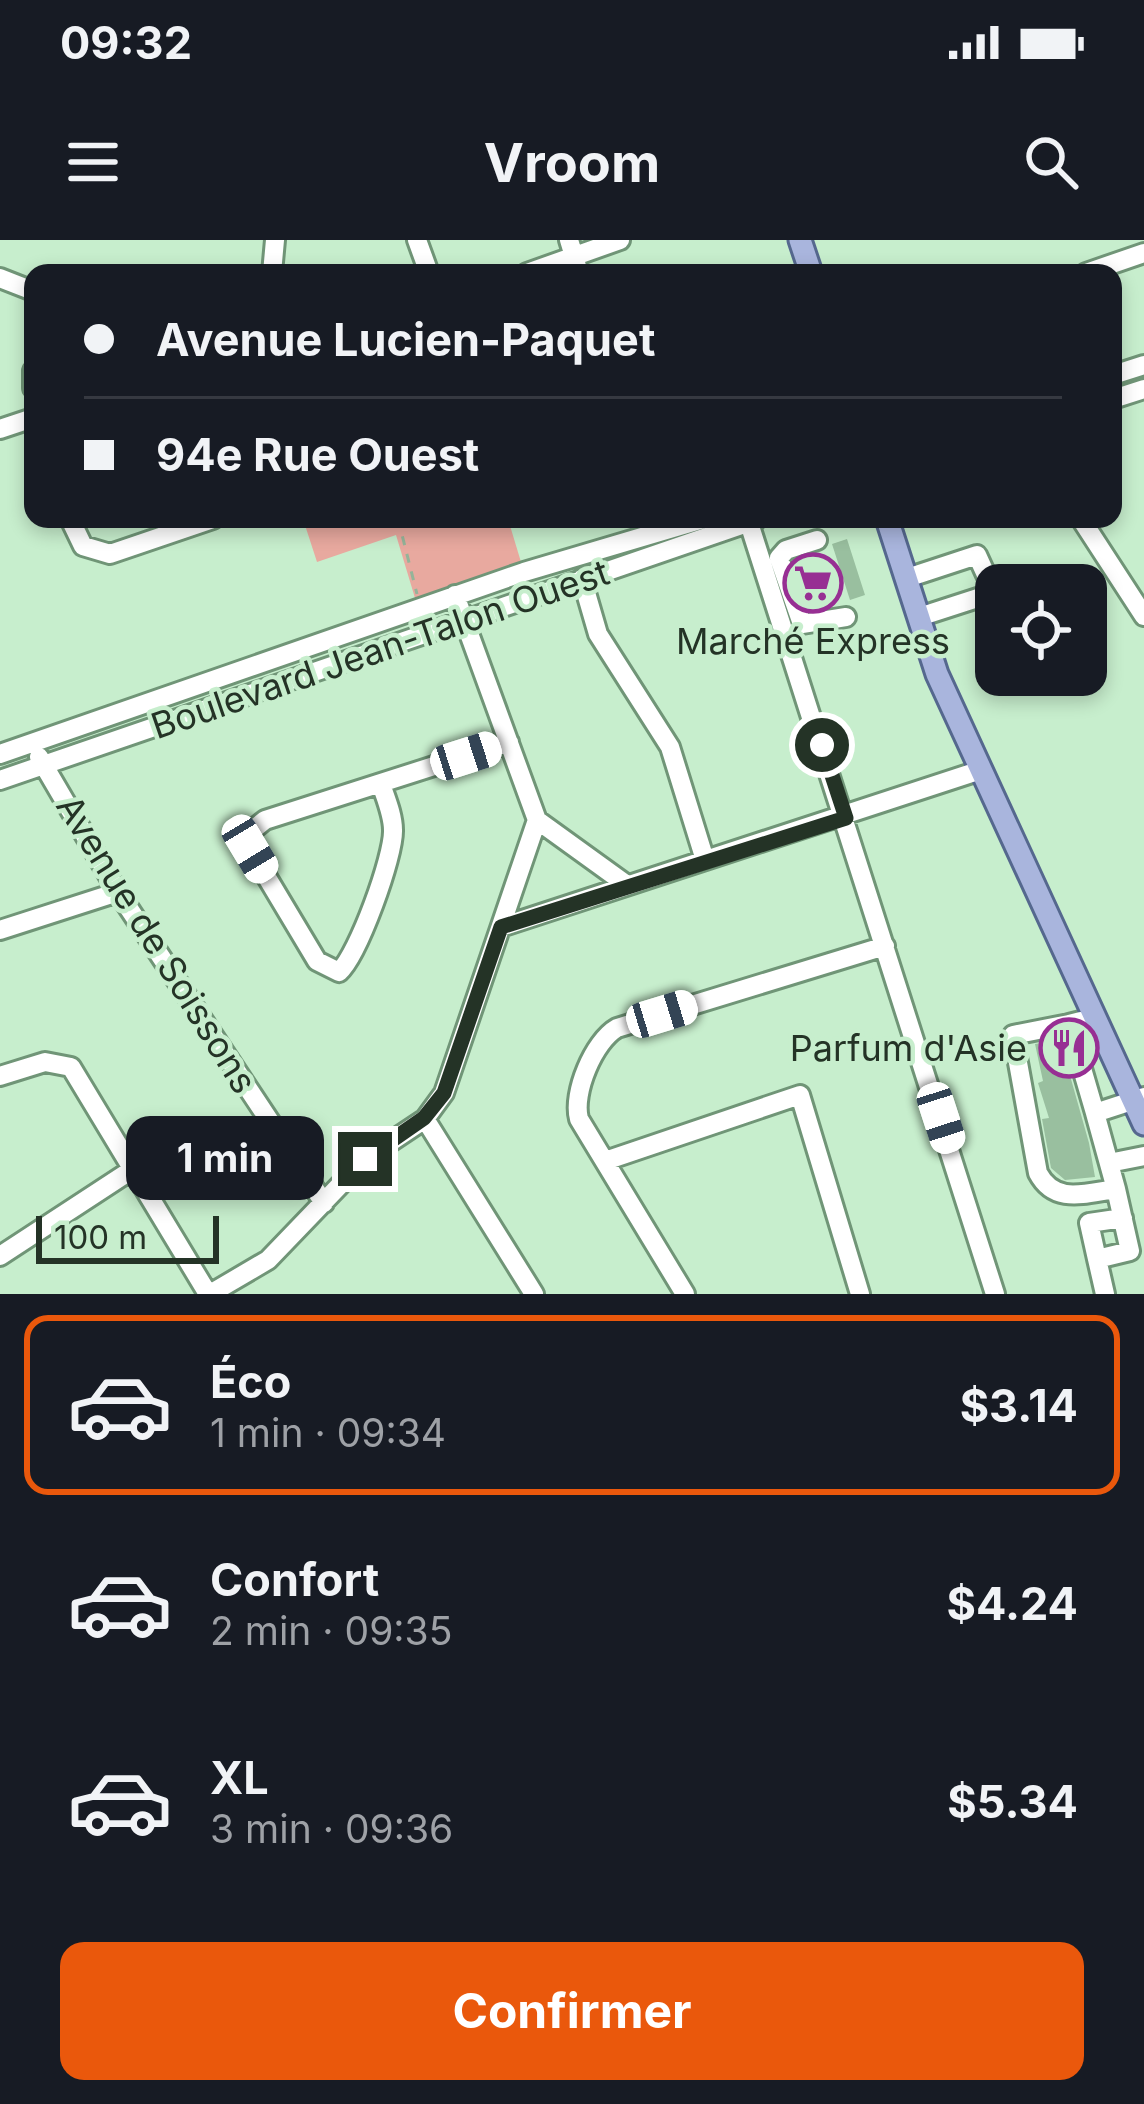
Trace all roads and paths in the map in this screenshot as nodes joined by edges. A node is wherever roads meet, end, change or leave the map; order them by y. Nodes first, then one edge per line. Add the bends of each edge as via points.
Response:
1 (620, 240) edge
2 (1144, 253) edge
3 (574, 257) edge
4 (1112, 264) edge
5 (74, 528) edge
6 (187, 528) edge
7 (400, 528) edge
8 (653, 528) edge
9 (734, 528) edge
10 (756, 528) edge
11 (890, 528) edge
12 (1087, 528) edge
13 (817, 540) dead end
14 (907, 578) junction
15 (582, 580) junction
16 (455, 595) junction
17 (421, 607) junction
18 (846, 616) dead end
19 (1144, 616) edge
20 (919, 617) junction
21 (464, 620) junction
22 (508, 742) junction
23 (31, 743) junction
24 (0, 754) edge
25 (44, 765) junction
26 (981, 770) junction
27 (0, 780) edge
28 (381, 784) junction
29 (846, 818) junction
30 (537, 820) junction
31 (705, 860) junction
32 (628, 885) junction
33 (118, 892) junction
34 (501, 927) junction
35 (0, 930) edge
36 (885, 946) junction
37 (1096, 1017) junction
38 (1070, 1024) junction
39 (0, 1076) edge
40 (1141, 1108) edge
41 (1095, 1113) junction
42 (424, 1118) junction
43 (1144, 1156) edge
44 (605, 1161) junction
45 (1109, 1163) junction
46 (133, 1168) junction
47 (1116, 1189) junction
48 (324, 1203) junction
49 (1123, 1218) junction
50 (3, 1251) edge
51 (1137, 1251) edge
52 (1097, 1259) junction
53 (209, 1294) edge
54 (534, 1294) edge
55 (686, 1294) edge
56 (860, 1294) edge
57 (995, 1294) edge
58 (1105, 1294) edge

1 - 3 street
2 - 4 street
5 - 6 street via 83,547 110,554
7 - 17 path
8 - 16 street, Boulevard Jean-Talon Ouest
9 - 15 street, Boulevard Jean-Talon Ouest
10 - 29 street
11 - 14 main road
12 - 19 street
13 - 18 street via 779,558 802,624
14 - 20 main road
14 - 20 street via 977,555 992,588
15 - 21 street, Boulevard Jean-Talon Ouest
15 - 31 street via 598,634 670,747
16 - 17 street, Boulevard Jean-Talon Ouest
16 - 21 street
17 - 23 street, Boulevard Jean-Talon Ouest
20 - 26 main road
21 - 22 street
21 - 25 street, Boulevard Jean-Talon Ouest
22 - 28 street
22 - 30 street
23 - 24 street, Boulevard Jean-Talon Ouest
23 - 25 street, Avenue de Soissons
25 - 27 street, Boulevard Jean-Talon Ouest
25 - 33 street, Avenue de Soissons
26 - 29 street
26 - 37 main road
28 - 28 street via 249,832 250,849 317,962 331,972 352,956 390,855 393,824
29 - 31 street
29 - 36 street
30 - 32 street
30 - 34 street
31 - 32 street
32 - 34 street
33 - 35 street
33 - 48 street, Avenue de Soissons
34 - 42 street via 444,1093
36 - 44 street via 608,1033 575,1107
36 - 57 street
37 - 38 street
37 - 40 main road
38 - 41 street
38 - 47 street via 1013,1035 1038,1173 1062,1196
39 - 46 street via 45,1062 70,1067
40 - 41 street
41 - 45 street
42 - 48 street via 365,1159
42 - 54 street
43 - 45 street
44 - 55 street
44 - 56 street via 800,1095
45 - 47 street
46 - 50 street
46 - 53 street
47 - 49 street
48 - 53 street via 268,1260
49 - 51 street
49 - 52 street via 1089,1222
51 - 52 street
52 - 58 street

